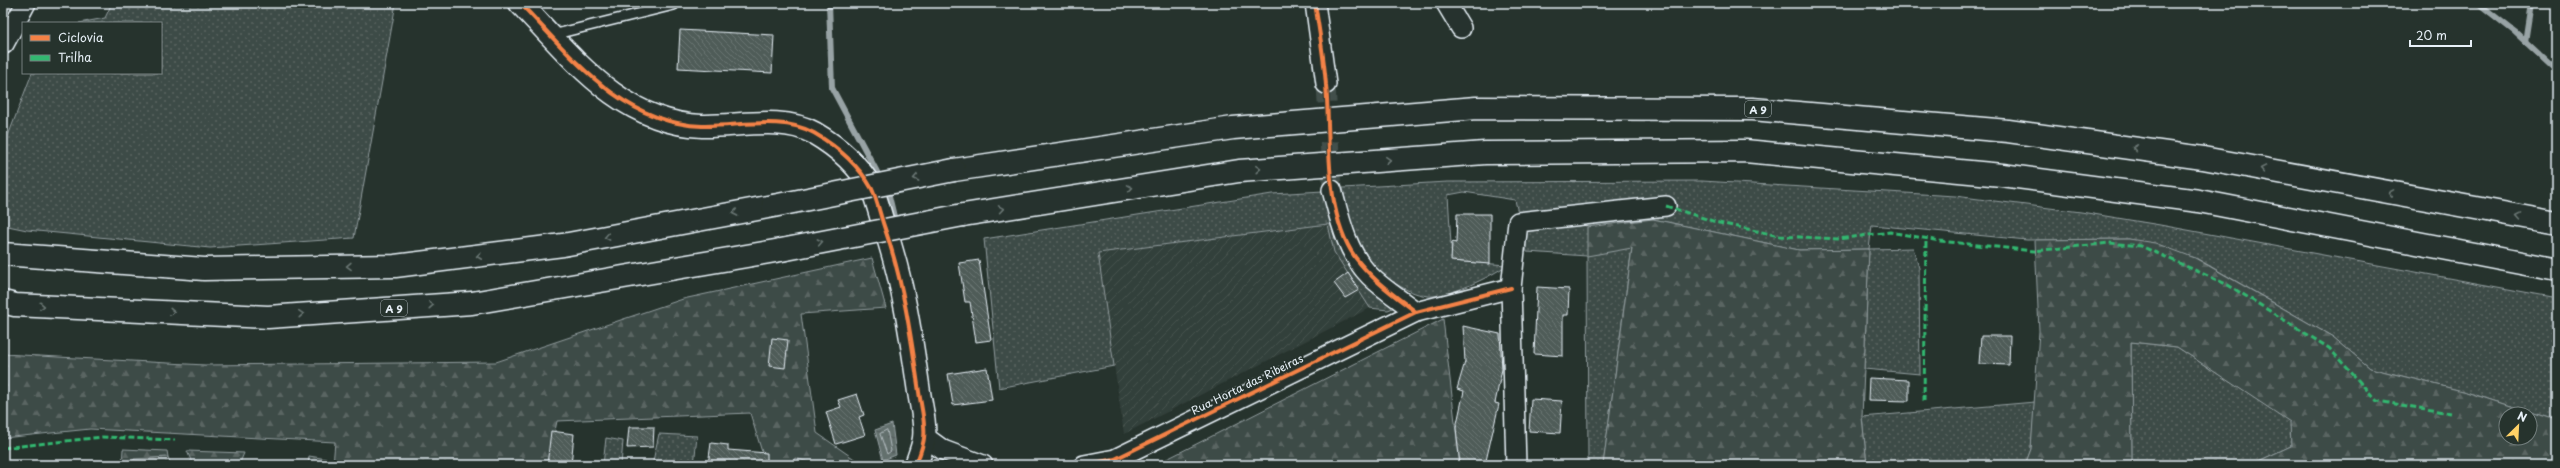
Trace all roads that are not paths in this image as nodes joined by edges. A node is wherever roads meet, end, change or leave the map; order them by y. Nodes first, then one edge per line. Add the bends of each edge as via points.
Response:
1 (26, 3) edge
2 (520, 3) edge
3 (1315, 3) edge
4 (1446, 3) edge
5 (674, 5) dead end
6 (1460, 28) dead end
7 (552, 35) junction
8 (4, 44) dead end
9 (1326, 84) tunnel mouth
10 (1332, 190) tunnel mouth
11 (1666, 206) dead end
12 (2557, 223) edge
13 (3, 254) edge
14 (2554, 269) edge
15 (1511, 288) junction
16 (3, 302) edge
17 (1416, 312) junction
18 (925, 437) junction
19 (916, 465) edge
20 (983, 465) edge
21 (1084, 465) edge
22 (1516, 465) edge

1 - 8 street
2 - 7 main road
3 - 9 street
4 - 6 street
5 - 7 lane
7 - 18 main road via 600,85 623,103 656,118 701,126 796,126 812,132 851,160 872,190 896,260 912,335
10 - 17 street via 1341,225 1354,255 1370,276
11 - 15 street via 1518,222
12 -> 13 main road, A 9, bridge via 2203,158 2008,131 1752,109 1461,110 1233,128 954,170 563,245 395,266 204,269
16 -> 14 main road, A 9, bridge via 15,305 268,317 472,302 781,250 963,215 1239,171 1485,153 1746,151 2002,175 2199,201
15 - 17 street, Rua Horta das Ribeiras
15 - 22 street
17 - 21 street, Rua Horta das Ribeiras via 1115,459
18 - 19 main road
18 - 20 street via 944,450

